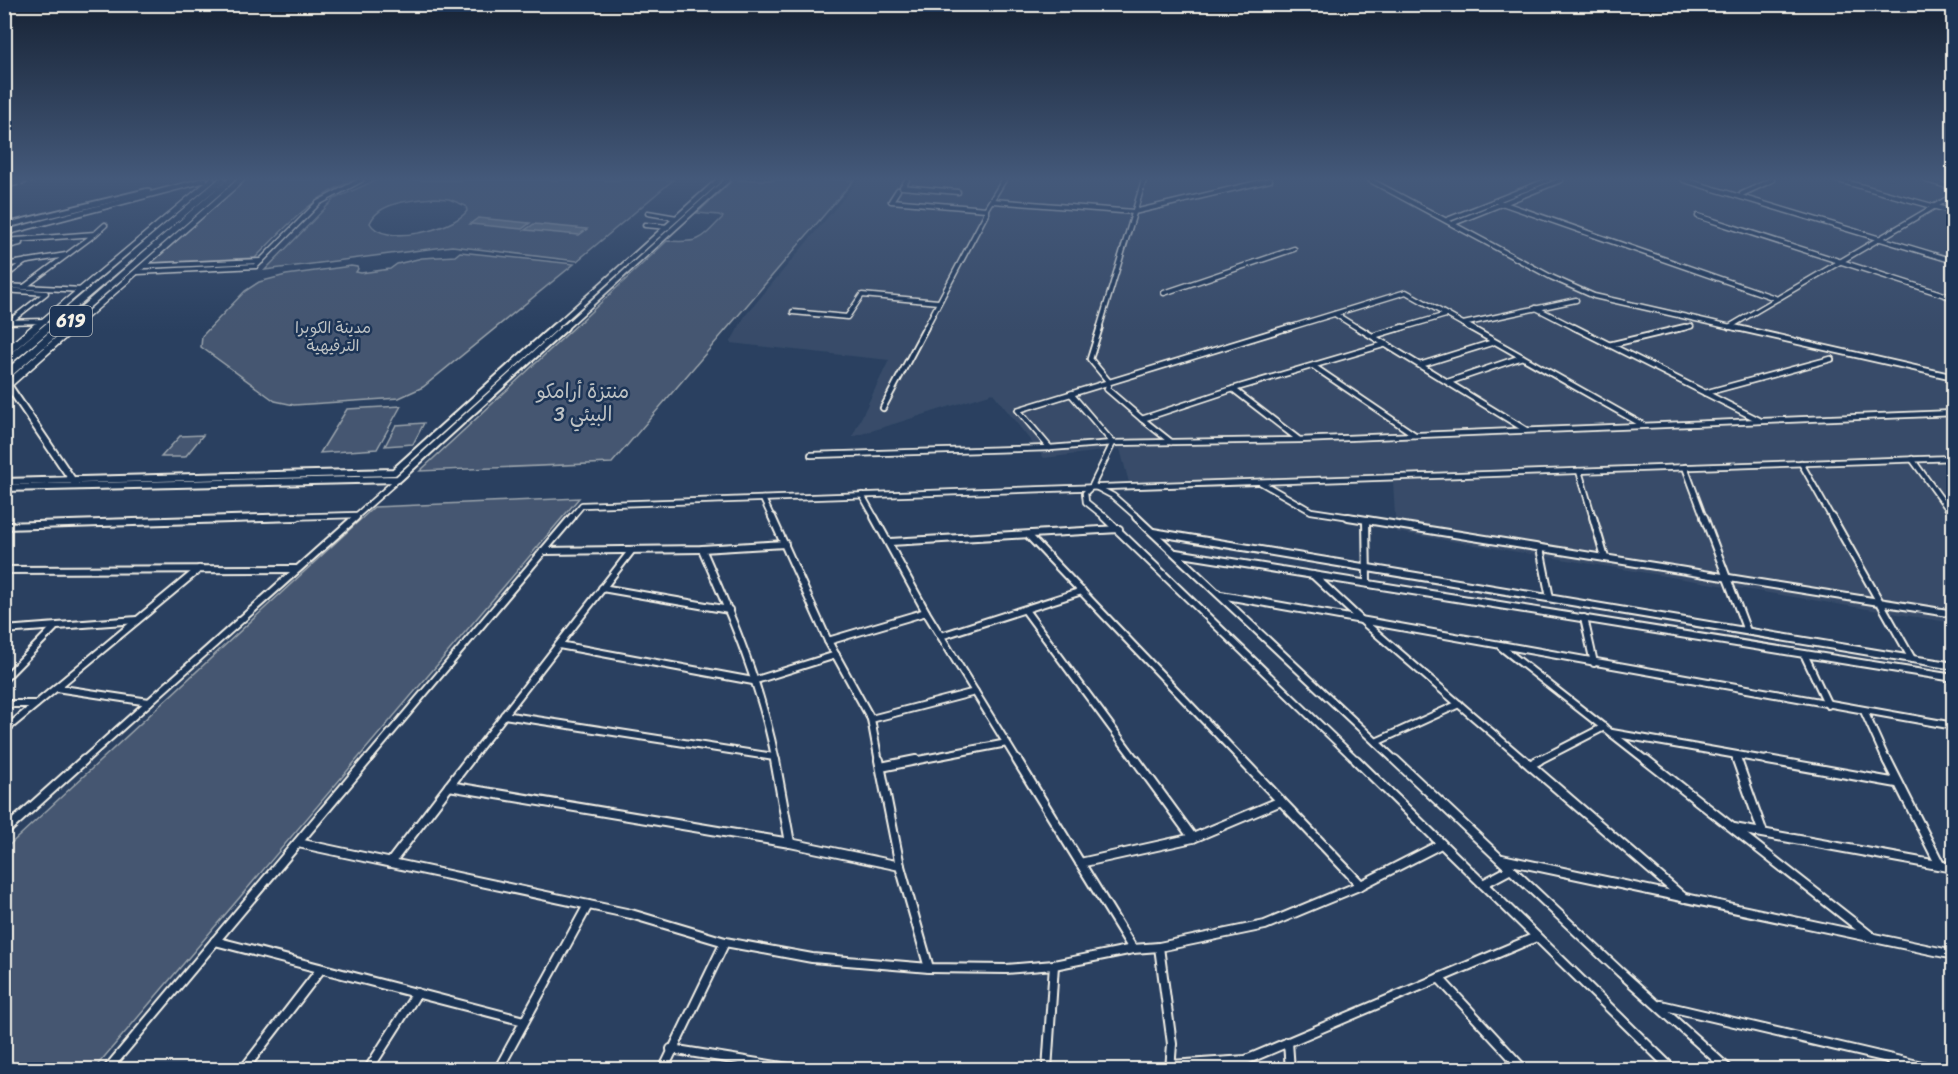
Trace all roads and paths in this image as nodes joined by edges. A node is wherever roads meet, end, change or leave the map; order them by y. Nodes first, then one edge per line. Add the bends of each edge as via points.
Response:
1 (99, 230) edge
2 (153, 230) edge
3 (163, 230) edge
4 (181, 230) edge
5 (291, 230) edge
6 (662, 230) edge
7 (977, 230) edge
8 (1129, 230) edge
9 (1467, 230) edge
10 (1581, 230) edge
11 (1742, 230) edge
12 (1855, 230) edge
13 (1856, 230) edge
14 (1895, 230) edge
15 (665, 231) junction
16 (95, 234) junction
17 (36, 238) junction
18 (1882, 238) junction
19 (4, 242) edge
20 (4, 247) edge
21 (643, 249) junction
22 (650, 249) junction
23 (1294, 249) dead end
24 (67, 254) junction
25 (1953, 259) edge
26 (28, 260) junction
27 (261, 261) junction
28 (1840, 262) junction
29 (4, 265) edge
30 (623, 266) junction
31 (139, 267) junction
32 (631, 267) junction
33 (4, 278) edge
34 (4, 286) edge
35 (24, 287) junction
36 (4, 290) edge
37 (83, 290) junction
38 (1164, 293) dead end
39 (1775, 298) junction
40 (1953, 298) edge
41 (1576, 300) dead end
42 (938, 302) junction
43 (1536, 308) junction
44 (576, 309) junction
45 (584, 310) junction
46 (793, 312) dead end
47 (1335, 314) junction
48 (1446, 315) junction
49 (4, 317) edge
50 (12, 321) junction
51 (4, 324) edge
52 (47, 324) junction
53 (1462, 324) junction
54 (1691, 326) dead end
55 (1730, 327) junction
56 (1373, 336) junction
57 (1494, 342) junction
58 (1386, 344) junction
59 (1609, 345) junction
60 (4, 354) edge
61 (1521, 357) junction
62 (1831, 359) dead end
63 (4, 362) edge
64 (1420, 365) junction
65 (1313, 366) junction
66 (510, 367) junction
67 (520, 369) junction
68 (1953, 377) edge
69 (5, 382) edge
70 (1109, 382) junction
71 (1448, 382) junction
72 (1233, 389) junction
73 (1706, 393) junction
74 (1071, 394) junction
75 (884, 408) dead end
76 (1953, 413) edge
77 (1142, 419) junction
78 (1761, 421) junction
79 (1644, 426) junction
80 (442, 428) junction
81 (452, 430) junction
82 (1527, 430) junction
83 (1415, 435) junction
84 (1299, 440) junction
85 (1171, 442) junction
86 (1113, 443) junction
87 (1050, 448) junction
88 (811, 455) dead end
89 (1953, 458) edge
90 (1912, 459) junction
91 (1801, 463) junction
92 (1685, 467) junction
93 (1579, 471) junction
94 (396, 475) junction
95 (1259, 481) junction
96 (4, 482) edge
97 (75, 484) junction
98 (1092, 486) junction
99 (4, 488) edge
100 (862, 495) junction
101 (763, 499) junction
102 (357, 515) junction
103 (1953, 517) edge
104 (1366, 520) junction
105 (4, 526) edge
106 (1119, 529) junction
107 (1153, 532) junction
108 (1028, 535) junction
109 (890, 542) junction
110 (786, 544) junction
111 (1540, 548) junction
112 (702, 549) junction
113 (632, 550) junction
114 (543, 551) junction
115 (1174, 552) junction
116 (1605, 558) junction
117 (1365, 568) junction
118 (199, 569) junction
119 (296, 569) junction
120 (4, 570) edge
121 (1313, 574) junction
122 (1727, 578) junction
123 (1367, 583) junction
124 (603, 588) junction
125 (1082, 591) junction
126 (1220, 595) junction
127 (1550, 598) junction
128 (1881, 602) junction
129 (729, 610) junction
130 (1025, 610) junction
131 (926, 612) junction
132 (1953, 614) edge
133 (1584, 618) junction
134 (1360, 619) junction
135 (137, 620) junction
136 (54, 628) junction
137 (4, 630) edge
138 (1747, 631) junction
139 (941, 636) junction
140 (828, 641) junction
141 (559, 645) junction
142 (1500, 646) junction
143 (836, 654) junction
144 (1804, 654) junction
145 (1912, 658) junction
146 (1594, 663) junction
147 (1953, 666) edge
148 (1953, 678) edge
149 (4, 679) edge
150 (753, 681) junction
151 (56, 688) junction
152 (975, 692) junction
153 (149, 702) junction
154 (4, 704) edge
155 (37, 704) junction
156 (1459, 704) junction
157 (1828, 705) junction
158 (1864, 711) junction
159 (504, 715) junction
160 (871, 719) junction
161 (1953, 726) edge
162 (1604, 727) junction
163 (4, 731) edge
164 (1612, 733) junction
165 (1376, 742) junction
166 (1007, 743) junction
167 (1735, 754) junction
168 (774, 757) junction
169 (1530, 765) junction
170 (881, 768) junction
171 (1897, 783) junction
172 (450, 786) junction
173 (1281, 801) junction
174 (1733, 828) junction
175 (4, 832) edge
176 (1763, 833) junction
177 (1193, 837) junction
178 (298, 843) junction
179 (790, 843) junction
180 (1441, 844) junction
181 (1500, 859) junction
182 (390, 862) junction
183 (1080, 863) junction
184 (1940, 865) junction
185 (900, 866) junction
186 (1953, 868) edge
187 (1511, 869) junction
188 (1483, 884) junction
189 (1361, 885) junction
190 (1684, 898) junction
191 (588, 905) junction
192 (1536, 937) junction
193 (1873, 938) junction
194 (215, 941) junction
195 (725, 942) junction
196 (1159, 947) junction
197 (1133, 949) junction
198 (1953, 955) edge
199 (1054, 965) junction
200 (929, 968) junction
201 (321, 969) junction
202 (1439, 978) junction
203 (417, 993) junction
204 (1659, 1004) junction
205 (524, 1021) junction
206 (1288, 1042) junction
207 (671, 1049) junction
208 (1887, 1057) junction
209 (1171, 1067) edge
210 (796, 1069) edge
211 (107, 1070) edge
212 (243, 1070) edge
213 (368, 1070) edge
214 (498, 1070) edge
215 (663, 1070) edge
216 (1047, 1070) edge
217 (1290, 1070) edge
218 (1524, 1070) edge
219 (1672, 1070) edge
220 (1729, 1070) edge
221 (1901, 1070) edge
222 (1939, 1070) edge

1 - 16 street
2 - 37 main road
3 - 52 highway, 619
4 - 31 highway, 619
5 - 27 street
6 - 15 street
7 - 42 street
8 - 70 street via 1090,359
9 - 55 street via 1574,289
10 - 39 street
11 - 28 street
12 - 18 street
13 - 18 street
14 - 18 street
15 - 21 street
15 - 22 street
16 - 17 street
16 - 24 street
17 - 19 street
17 - 20 street
18 - 25 street
18 - 28 street
21 - 22 street
21 - 30 street
22 - 32 street
23 - 38 street
24 - 26 street
24 - 35 street
26 - 29 street
26 - 33 street
27 - 31 street
27 - 31 street via 256,266
28 - 39 street
28 - 40 street
30 - 32 street
30 - 44 street
31 - 69 main road
31 - 69 highway, 619 via 45,343
32 - 45 street
34 - 35 street
35 - 37 street
36 - 50 street via 46,293
37 - 52 main road
39 - 55 street
41 - 43 street
42 - 46 street via 862,295 847,317
42 - 75 street
43 - 53 street
43 - 59 street
44 - 45 street
44 - 66 street
45 - 67 street
47 - 48 street via 1406,292
47 - 56 street
47 - 70 street
48 - 53 street
48 - 56 street
49 - 50 street
50 - 51 street
50 - 52 street
52 - 60 main road
52 - 63 highway
53 - 57 street
54 - 59 street
55 - 68 street
56 - 58 street
57 - 61 street
57 - 64 street
58 - 64 street
58 - 65 street
59 - 73 street
61 - 71 street
61 - 79 street
62 - 73 street
64 - 71 street
65 - 72 street
65 - 83 street
66 - 67 street
66 - 80 street
67 - 81 street
69 - 97 street
70 - 74 street
70 - 77 street via 1107,389
71 - 82 street
72 - 77 street
72 - 84 street
73 - 78 street
74 - 86 street
74 - 87 street via 1018,410
76 - 78 street
77 - 85 street
78 - 79 street
79 - 82 street
80 - 81 street
80 - 94 street
81 - 94 street
82 - 83 street
83 - 84 street
84 - 85 street
85 - 86 street
86 - 87 street
86 - 98 street
87 - 88 street
89 - 90 street
90 - 91 street
90 - 103 street
91 - 92 street
91 - 128 street
92 - 93 street
92 - 122 street
93 - 95 street
93 - 116 street
94 - 97 street
94 - 102 street
95 - 98 street
95 - 104 street via 1311,512
96 - 97 street
97 - 99 street
98 - 100 street
98 - 106 street via 1085,493 1086,502
98 - 107 street via 1113,496
100 - 101 street
100 - 109 street
101 - 110 street
101 - 114 street via 582,505
102 - 105 street
102 - 119 street
104 - 111 street
104 - 117 street
106 - 108 street
106 - 180 street
107 - 115 street
107 - 117 street
108 - 109 street
108 - 125 street
109 - 131 street
110 - 112 street
110 - 140 street
111 - 116 street
111 - 127 street
112 - 113 street
112 - 129 street
113 - 114 street
113 - 124 street
114 - 178 street
115 - 121 street
115 - 126 street
116 - 122 street
117 - 123 street
117 - 127 street
118 - 119 street
118 - 120 street
118 - 135 street
119 - 153 street
121 - 123 street
121 - 134 street
122 - 128 street
122 - 138 street
123 - 133 street
124 - 129 street
124 - 141 street
125 - 130 street
125 - 173 street
126 - 134 street
126 - 165 street
127 - 138 street
128 - 132 street
128 - 145 street
129 - 150 street
130 - 139 street
130 - 177 street
131 - 139 street
131 - 140 street
133 - 144 street
133 - 146 street
134 - 142 street
134 - 156 street
135 - 136 street
135 - 151 street
136 - 137 street
136 - 149 street
138 - 145 street
139 - 152 street
140 - 143 street
141 - 150 street
141 - 159 street
142 - 146 street
142 - 162 street
143 - 150 street
143 - 160 street
144 - 148 street
144 - 157 street
145 - 147 street
146 - 157 street
150 - 168 street
151 - 153 street
151 - 155 street
152 - 160 street
152 - 166 street
153 - 175 street
154 - 155 street
155 - 163 street
156 - 165 street
156 - 169 street
157 - 158 street
158 - 161 street
158 - 171 street
159 - 168 street
159 - 172 street
160 - 170 street
162 - 164 street
162 - 169 street
164 - 167 street
164 - 174 street
165 - 181 street
166 - 170 street
166 - 183 street
167 - 171 street
167 - 176 street
168 - 179 street
169 - 190 street
170 - 185 street
171 - 184 street
172 - 179 street
172 - 182 street
173 - 177 street
173 - 189 street
174 - 176 street
174 - 193 street
176 - 184 street
177 - 183 street
178 - 182 street
178 - 194 street
179 - 185 street
180 - 188 street
180 - 189 street
181 - 187 street
181 - 190 street
182 - 191 street
183 - 197 street
184 - 186 street
185 - 200 street
187 - 188 street
187 - 204 street
188 - 192 street
189 - 196 street via 1265,925
190 - 193 street
191 - 195 street
191 - 205 street
192 - 202 street
192 - 219 street
193 - 198 street
194 - 201 street
194 - 211 street
195 - 200 street via 812,958
195 - 207 street
196 - 197 street
196 - 209 street via 1172,1044
197 - 199 street
199 - 200 street
199 - 216 street
201 - 203 street
201 - 212 street
202 - 206 street
202 - 218 street
203 - 205 street
203 - 213 street
204 - 208 street
204 - 220 street
205 - 214 street
206 - 209 street via 1246,1060
206 - 217 street
207 - 210 street
207 - 215 street
208 - 221 street
208 - 222 street

